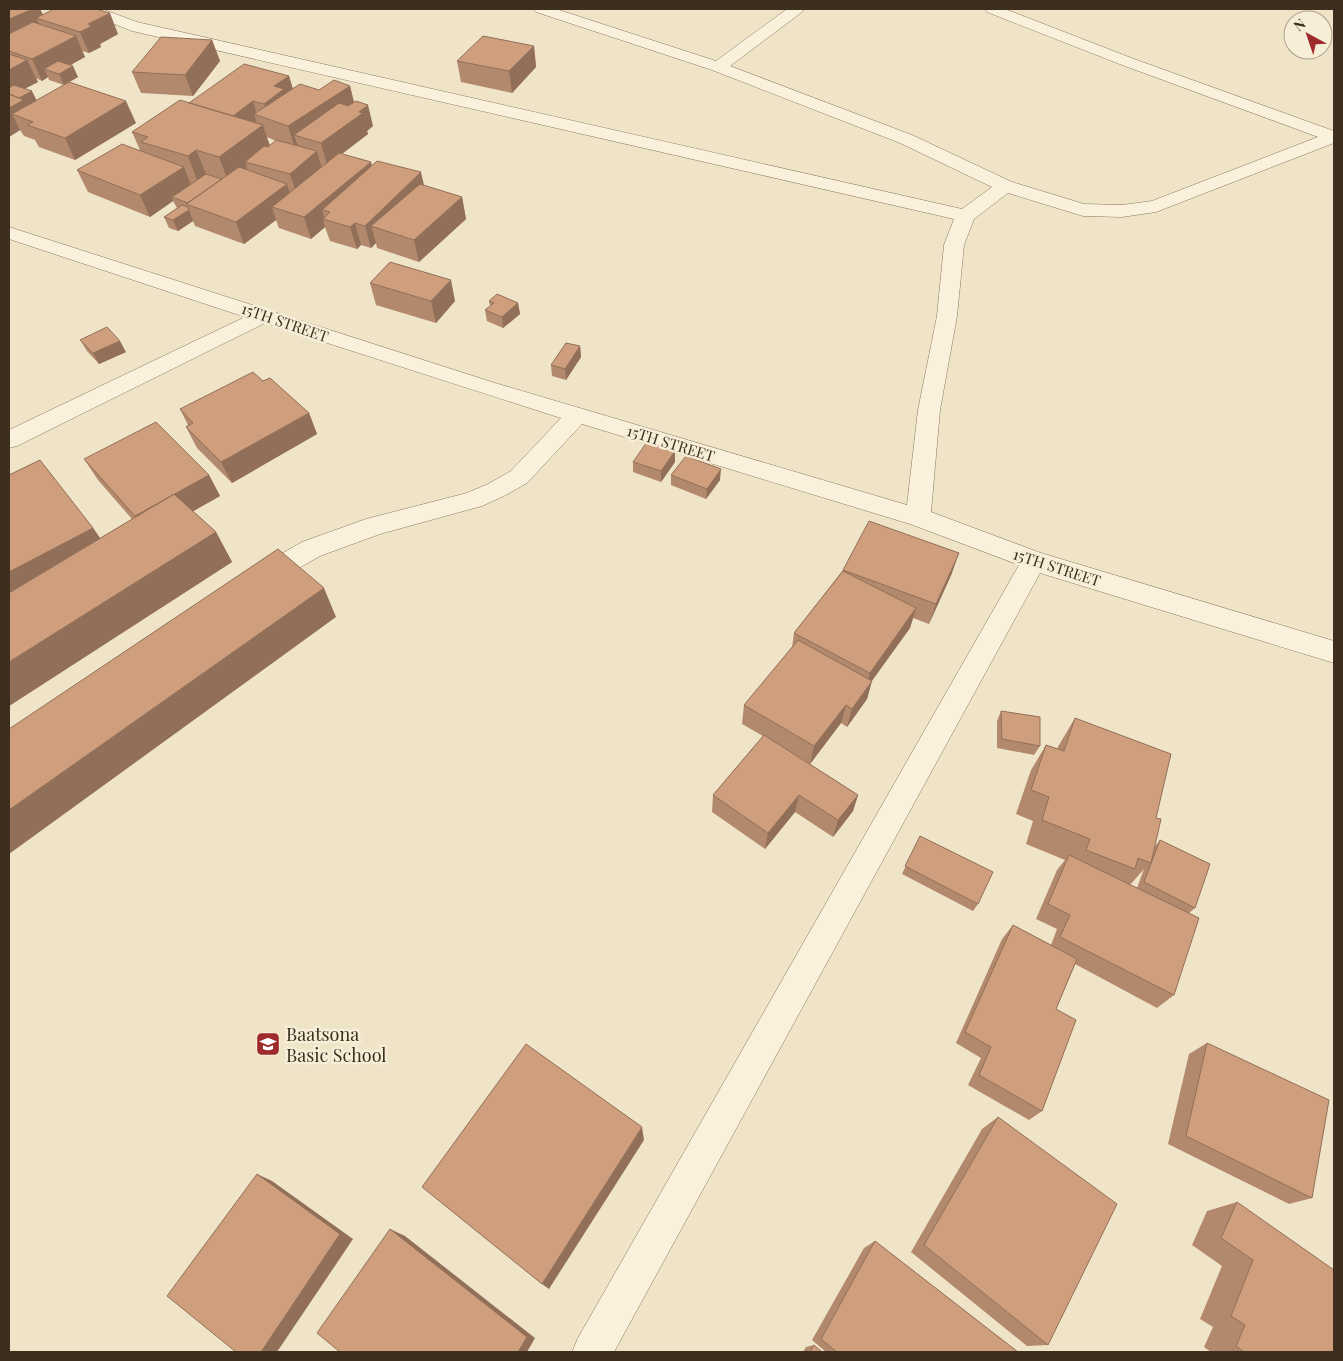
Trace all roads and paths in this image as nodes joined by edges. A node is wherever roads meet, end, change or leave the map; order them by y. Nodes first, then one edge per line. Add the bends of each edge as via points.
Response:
1 (89, 9) edge
2 (541, 9) edge
3 (797, 9) edge
4 (992, 9) edge
5 (718, 67) junction
6 (1334, 137) edge
7 (1005, 186) junction
8 (965, 216) junction
9 (9, 233) edge
10 (265, 315) junction
11 (577, 415) junction
12 (9, 440) edge
13 (918, 517) junction
14 (1034, 561) junction
15 (244, 590) edge
16 (1334, 652) edge
17 (592, 1352) edge

1 - 8 street via 132,26
2 - 5 street
3 - 5 street
4 - 6 street
5 - 7 street via 906,138
6 - 7 street via 1156,206 1122,211 1083,210
7 - 8 street
8 - 13 street via 954,245 948,316 929,410
9 - 10 street, 15TH STREET
10 - 11 street, 15TH STREET
10 - 12 street
11 - 13 street, 15TH STREET
11 - 15 street via 519,477 496,490 473,500 375,526 311,549
13 - 14 street, 15TH STREET
14 - 16 street, 15TH STREET
14 - 17 street

